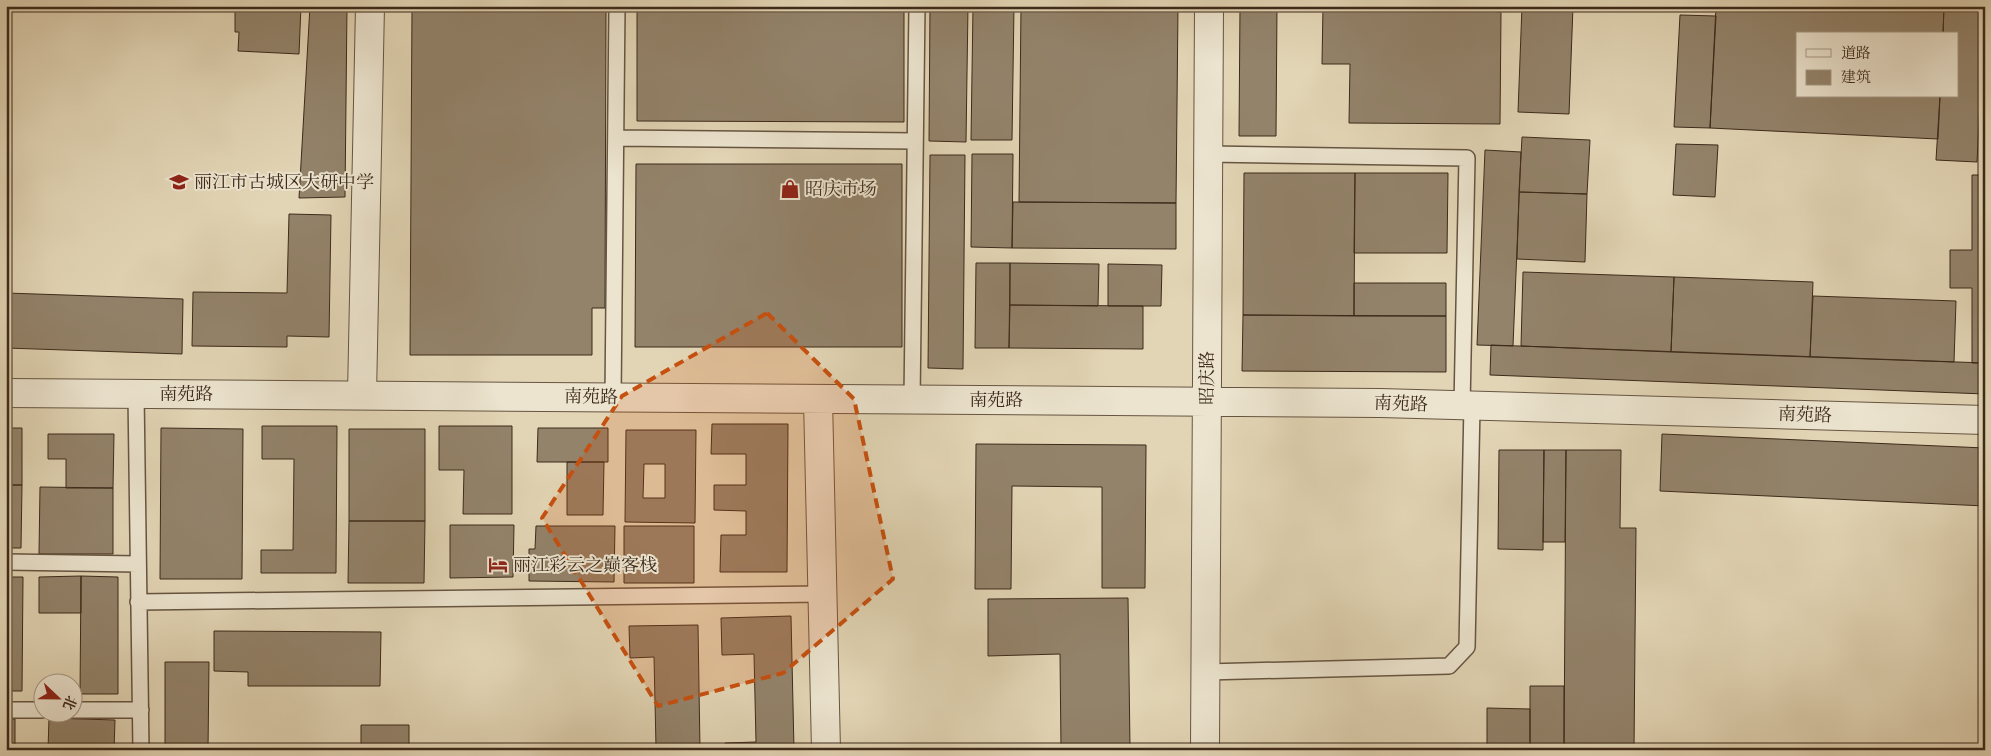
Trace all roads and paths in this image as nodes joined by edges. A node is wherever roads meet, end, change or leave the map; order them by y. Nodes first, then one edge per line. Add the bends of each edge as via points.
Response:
1 (370, 6) edge
2 (617, 6) edge
3 (917, 6) edge
4 (1209, 6) edge
5 (616, 138) junction
6 (915, 141) junction
7 (1208, 154) junction
8 (6, 393) edge
9 (136, 394) junction
10 (362, 395) junction
11 (612, 398) junction
12 (818, 399) junction
13 (912, 400) junction
14 (1207, 402) junction
15 (1466, 406) junction
16 (1985, 420) edge
17 (6, 562) edge
18 (138, 564) junction
19 (822, 594) junction
20 (138, 602) junction
21 (1206, 672) junction
22 (6, 710) edge
23 (32, 710) edge
24 (82, 710) edge
25 (140, 710) junction
26 (141, 750) edge
27 (826, 750) edge
28 (1206, 750) edge

1 - 10 street
2 - 5 lane
3 - 6 lane
4 - 7 street, 昭庆路
5 - 6 lane
5 - 11 lane
6 - 13 lane
7 - 14 street, 昭庆路
7 - 15 lane via 1467,158
8 - 9 street, 南苑路
9 - 10 street, 南苑路
9 - 18 lane
10 - 11 street, 南苑路
11 - 12 street, 南苑路
12 - 13 street, 南苑路
12 - 19 street
13 - 14 street, 南苑路
14 - 15 street, 南苑路
14 - 21 street, 昭庆路
15 - 16 street, 南苑路
15 - 21 lane via 1467,647 1449,666
17 - 18 lane
18 - 20 lane
19 - 20 lane
19 - 27 street
20 - 25 lane
21 - 28 street, 昭庆路
22 - 23 lane
24 - 25 lane
25 - 26 lane

